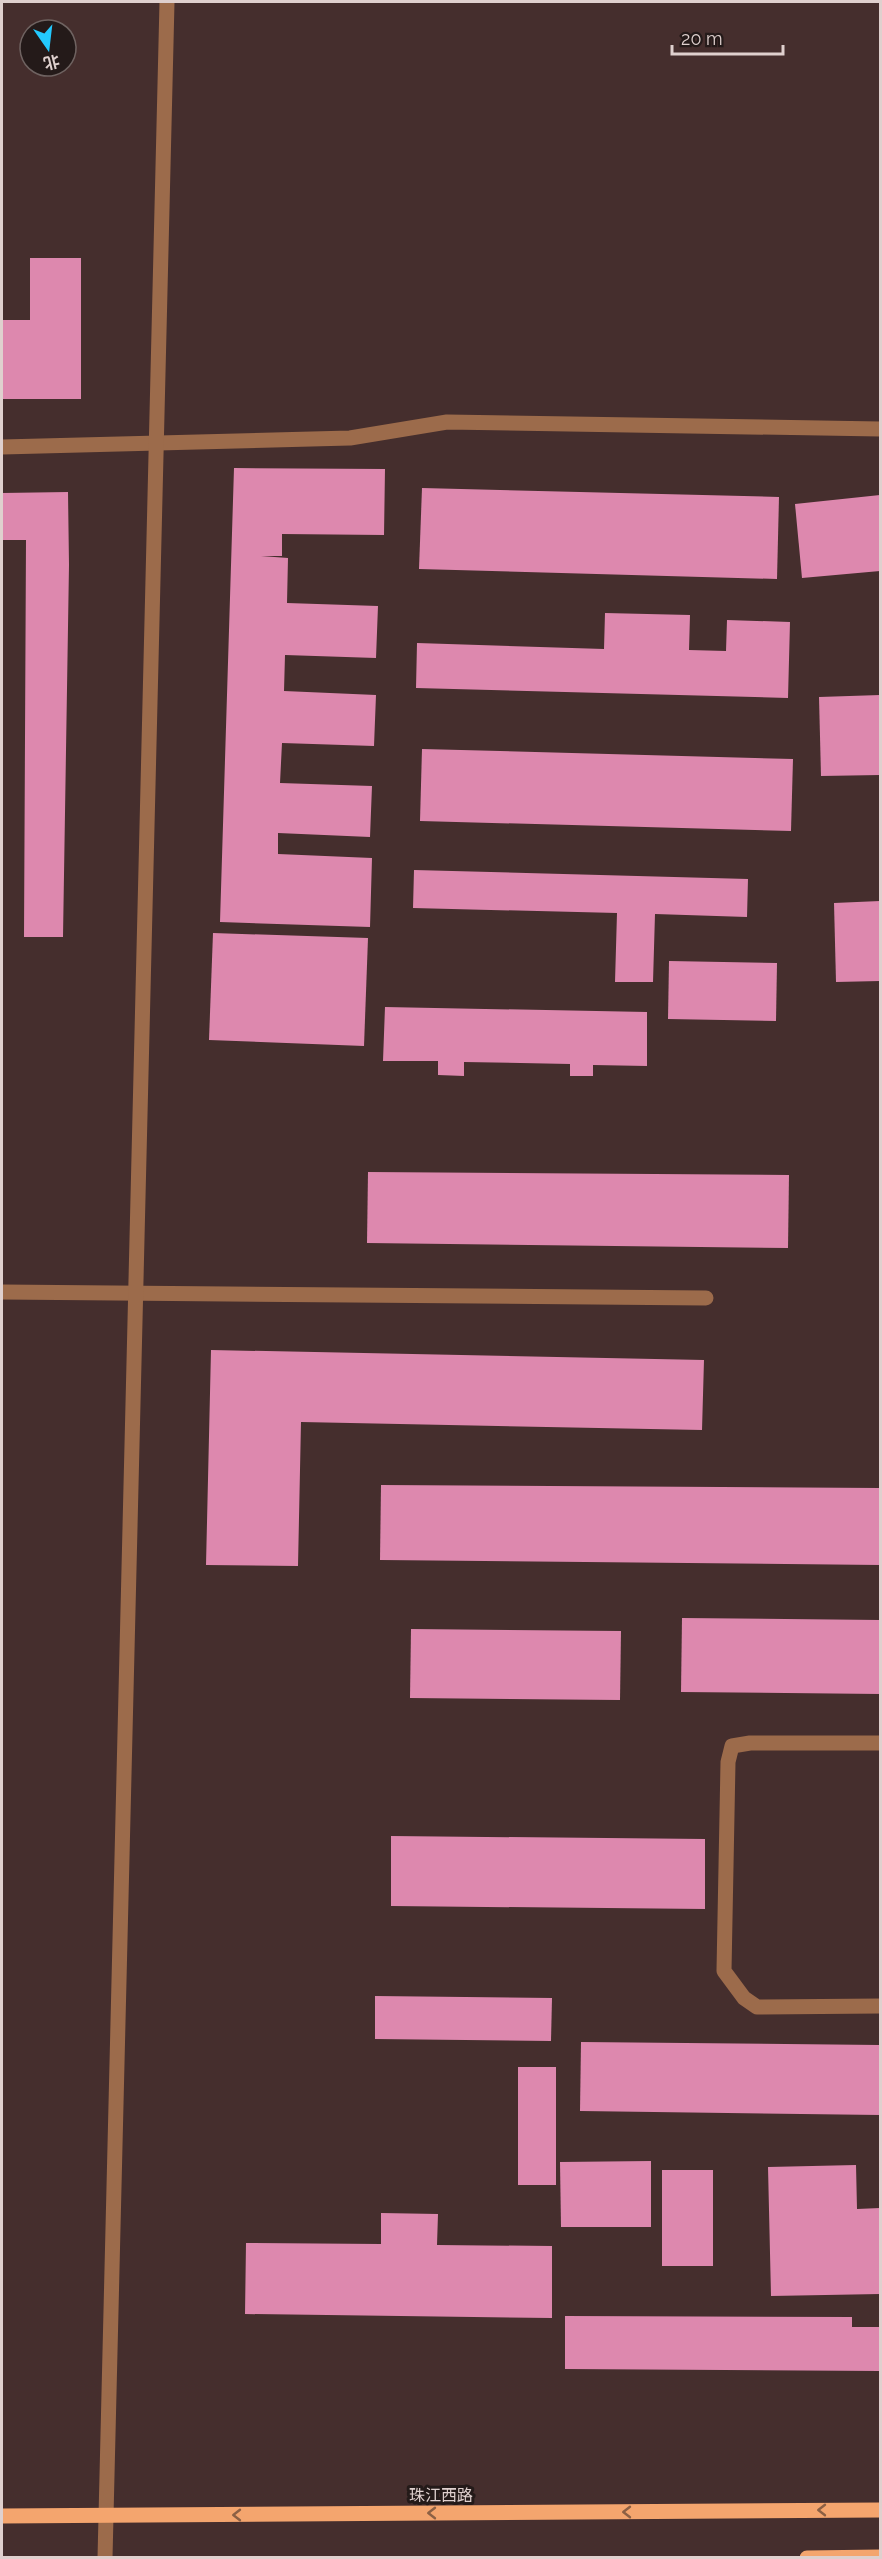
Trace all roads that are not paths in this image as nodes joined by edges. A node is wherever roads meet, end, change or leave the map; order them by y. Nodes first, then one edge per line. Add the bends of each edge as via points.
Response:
1 (166, 2) edge
2 (880, 429) edge
3 (156, 442) junction
4 (2, 447) edge
5 (2, 1292) edge
6 (135, 1292) junction
7 (706, 1298) dead end
8 (880, 1743) edge
9 (880, 2006) edge
10 (880, 2510) edge
11 (2, 2516) edge
12 (106, 2516) junction
13 (880, 2557) edge
14 (105, 2558) edge
15 (807, 2558) edge

1 - 3 street
2 - 3 street via 447,422 350,438
3 - 4 street
3 - 6 street
5 - 6 street
6 - 7 street
6 - 12 street
8 - 9 street via 732,1746 728,1762 724,1971 744,1998 757,2007
10 -> 12 main road, 珠江西路
11 - 12 main road, 珠江西路
12 - 14 street
13 - 15 main road

